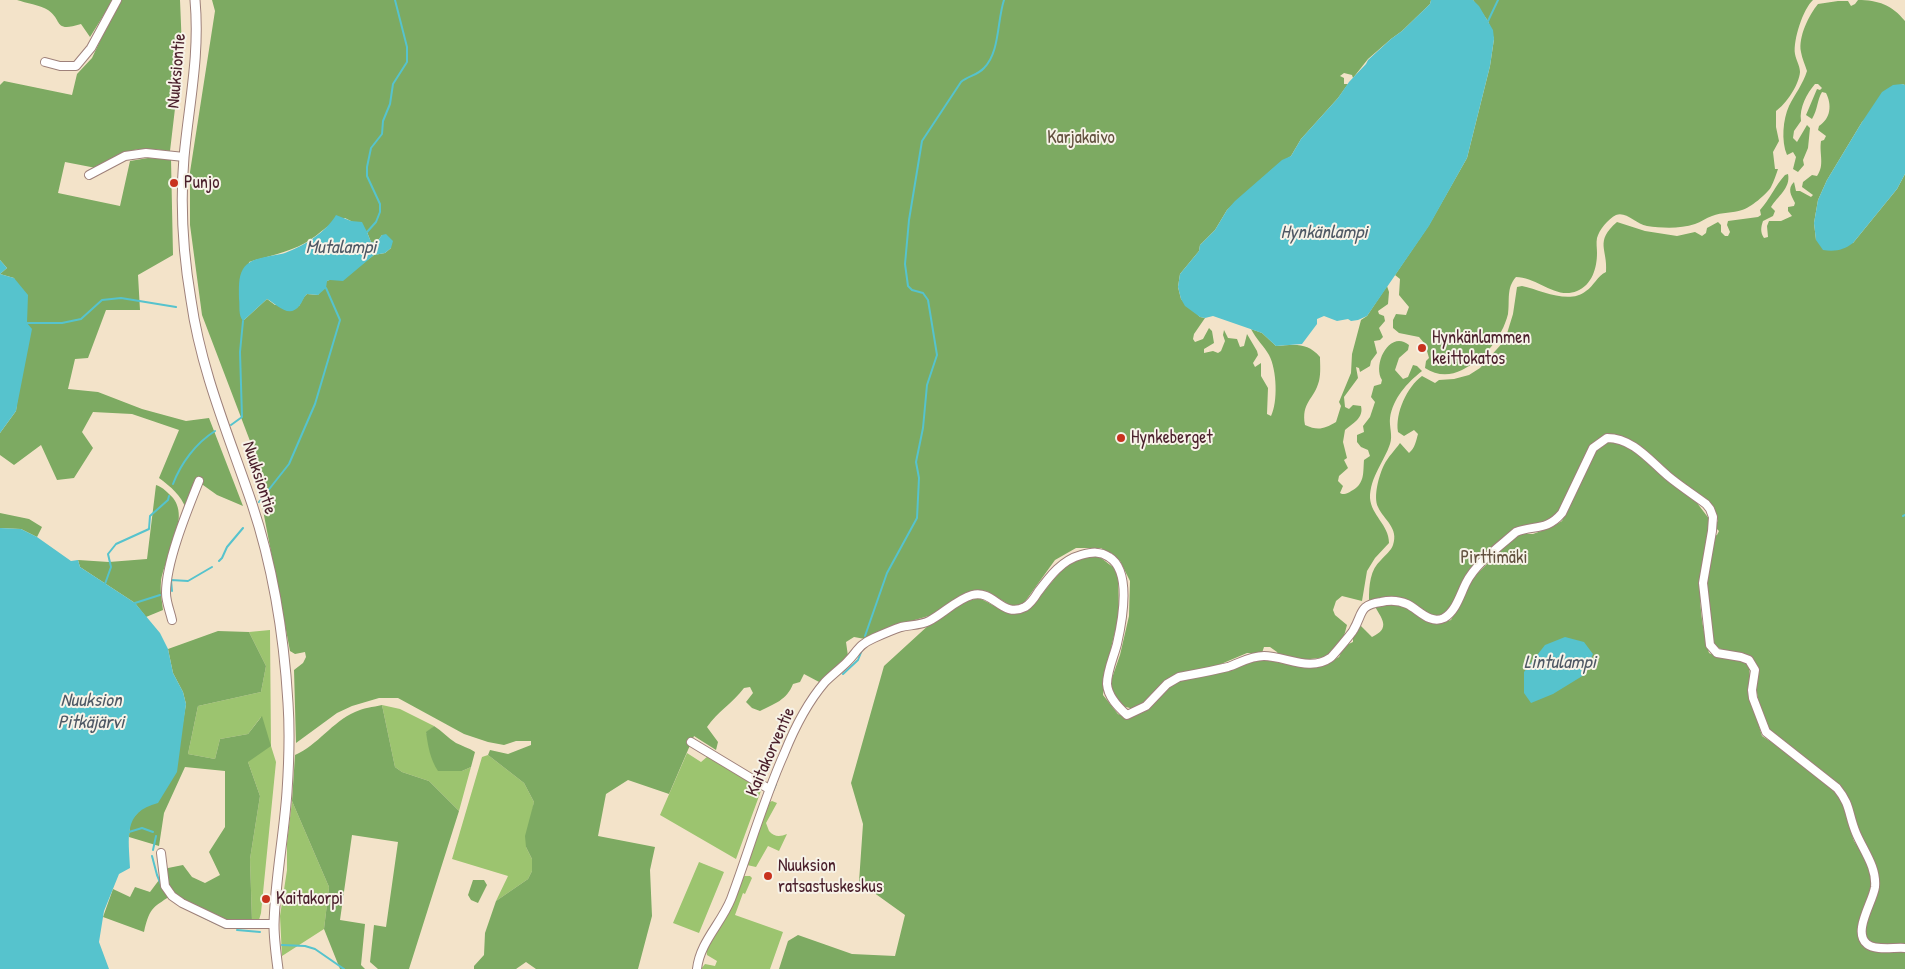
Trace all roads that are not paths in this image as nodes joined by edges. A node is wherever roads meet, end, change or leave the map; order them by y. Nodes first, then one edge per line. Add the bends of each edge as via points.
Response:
1 (117, 0) edge
2 (195, 0) edge
3 (45, 62) dead end
4 (184, 157) junction
5 (90, 175) dead end
6 (198, 481) dead end
7 (172, 620) dead end
8 (691, 742) dead end
9 (769, 789) junction
10 (161, 853) dead end
11 (274, 924) junction
12 (1905, 948) edge
13 (278, 969) edge
14 (697, 969) edge

1 - 3 street via 91,48 76,66
2 - 4 street, Nuuksiontie via 197,55
4 - 5 street via 146,153 125,156
4 - 11 street, Nuuksiontie via 184,244 194,323 206,371 261,537 273,587 284,661 288,704 287,792
6 - 7 street via 168,573 166,595
8 - 9 street
9 - 12 street, Kaitakorventie via 793,732 811,701 857,648 886,632 928,622 971,595 985,594 1002,607 1014,611 1026,607 1065,562 1095,552 1111,558 1121,572 1124,595 1118,642 1107,685 1112,698 1127,715 1146,706 1179,677 1230,666 1248,658 1265,656 1304,664 1325,661 1335,655 1368,605 1392,600 1405,603 1434,620 1442,619 1454,608 1476,569 1516,532 1555,521 1562,513 1593,448 1607,438 1615,438 1630,444 1710,509 1712,531 1703,583 1710,645 1717,653 1749,660 1755,670 1752,690 1766,732 1837,788 1845,798 1875,884 1861,932 1863,938 1873,947
9 - 14 street, Kaitakorventie via 731,899 700,952
10 - 11 street via 165,886 182,903 226,924
11 - 13 street, Nuuksiontie

